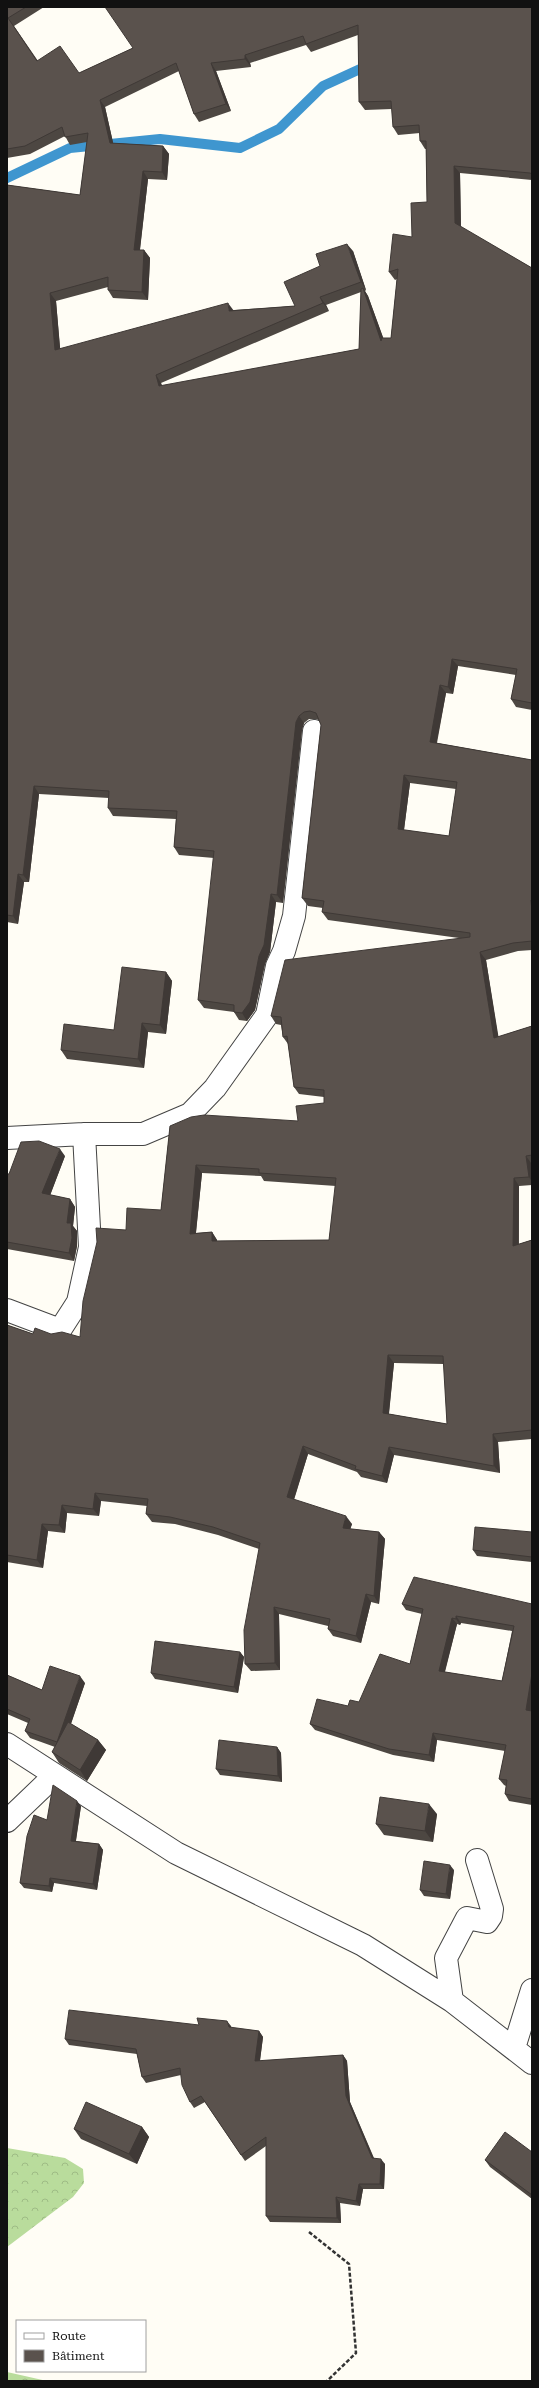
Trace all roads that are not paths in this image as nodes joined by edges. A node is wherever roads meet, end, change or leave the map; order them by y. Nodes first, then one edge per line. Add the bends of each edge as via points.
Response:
1 (314, 731) dead end
2 (84, 1134) junction
3 (7, 1138) edge
4 (7, 1310) edge
5 (7, 1744) edge
6 (55, 1775) junction
7 (7, 1821) edge
8 (477, 1860) dead end
9 (532, 1990) edge
10 (452, 2001) junction
11 (514, 2048) junction
12 (532, 2063) edge

1 - 2 street via 294,916 277,966 267,1015 215,1088 190,1114 143,1134
2 - 3 street
2 - 4 street via 90,1247 78,1302 60,1330
5 - 6 street
6 - 7 street
6 - 10 street via 176,1853 363,1945
8 - 10 street via 492,1909 491,1916 486,1922 467,1918 446,1958
9 - 11 street
10 - 11 street
11 - 12 street

